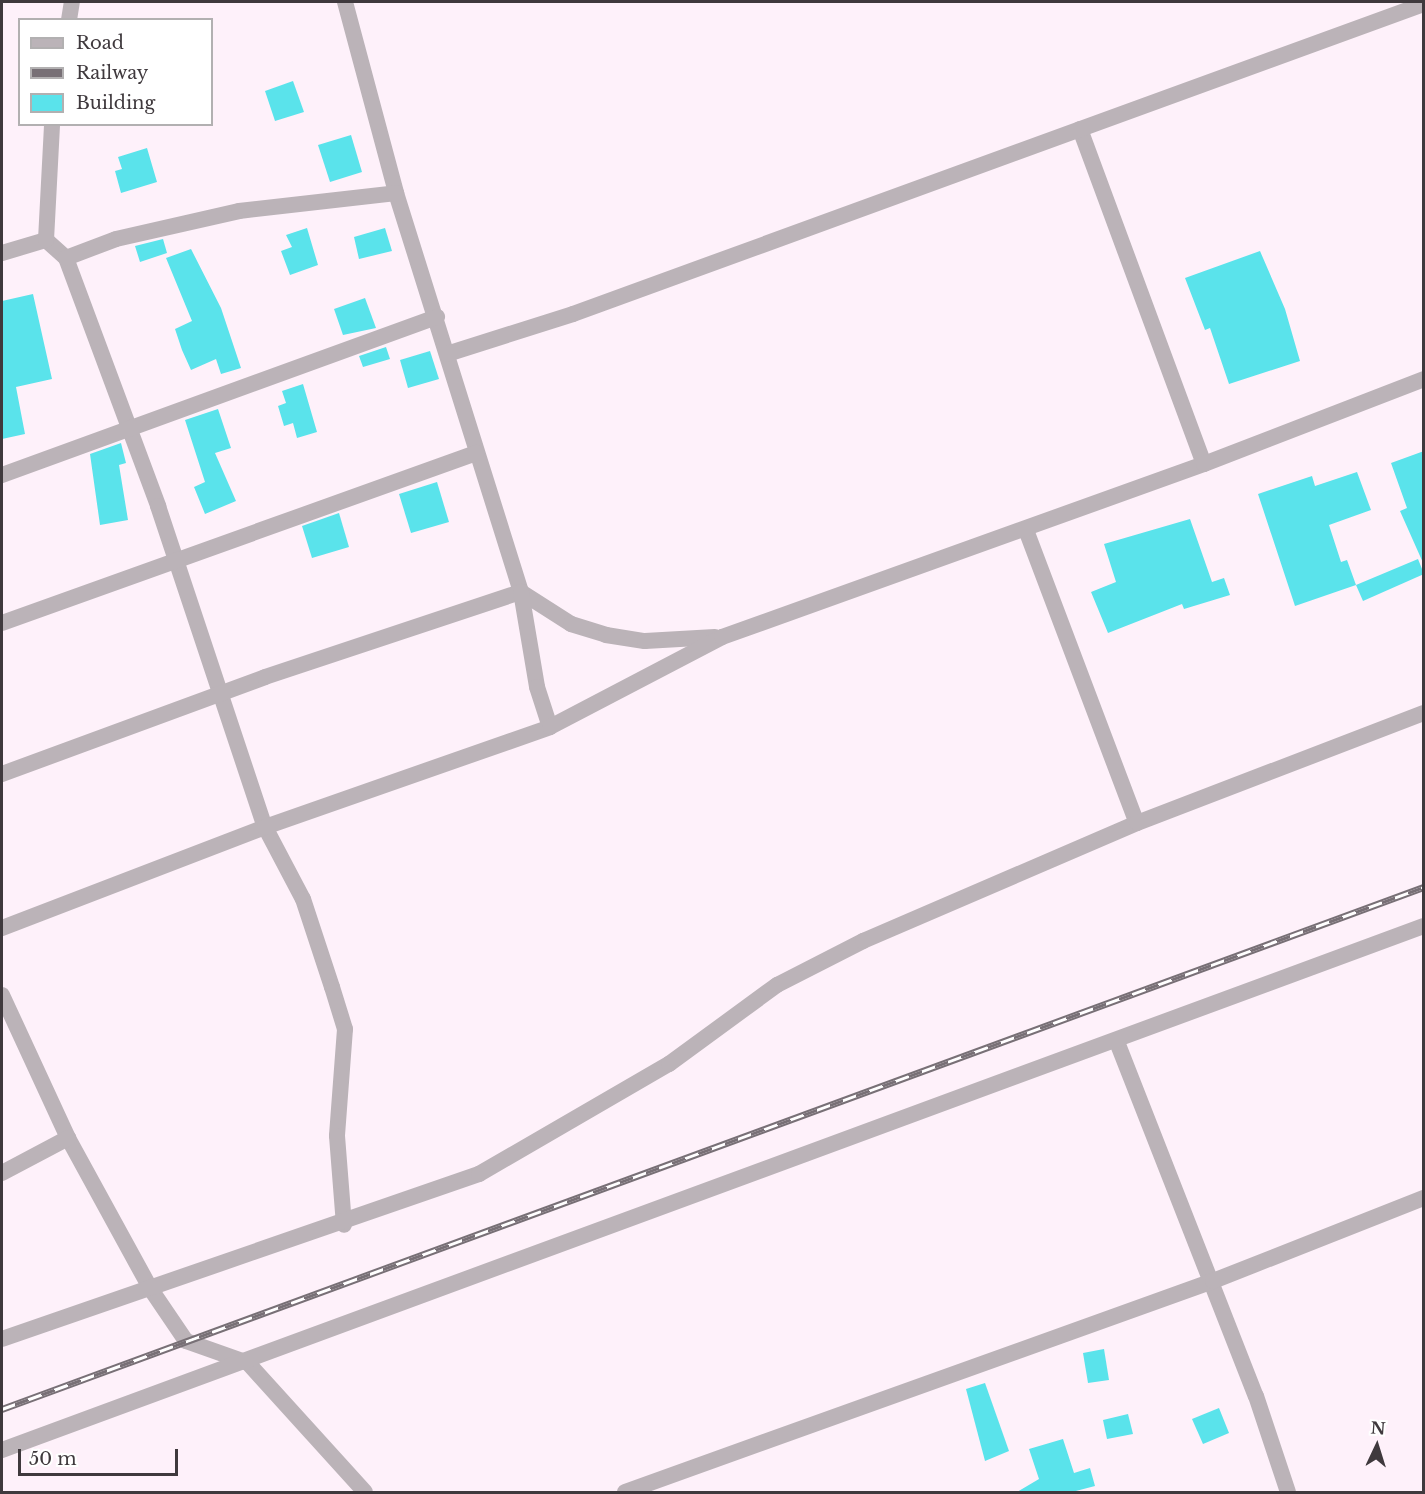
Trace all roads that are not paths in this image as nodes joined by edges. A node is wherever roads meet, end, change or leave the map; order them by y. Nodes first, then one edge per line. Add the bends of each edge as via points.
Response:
1 (72, 2) edge
2 (345, 2) edge
3 (1424, 4) edge
4 (69, 18) edge
5 (52, 126) edge
6 (1080, 129) junction
7 (396, 193) junction
8 (46, 240) junction
9 (2, 253) edge
10 (66, 258) junction
11 (437, 317) junction
12 (447, 354) junction
13 (1424, 379) edge
14 (129, 428) junction
15 (476, 453) junction
16 (1204, 464) junction
17 (2, 475) edge
18 (1026, 530) junction
19 (177, 563) junction
20 (521, 592) junction
21 (2, 623) edge
22 (722, 637) junction
23 (220, 696) junction
24 (1424, 713) edge
25 (550, 727) junction
26 (2, 774) edge
27 (1137, 823) junction
28 (265, 826) junction
29 (1424, 926) edge
30 (2, 928) edge
31 (2, 995) edge
32 (1117, 1042) junction
33 (68, 1137) junction
34 (2, 1173) edge
35 (1424, 1198) edge
36 (344, 1225) junction
37 (1213, 1281) junction
38 (150, 1288) junction
39 (2, 1339) edge
40 (248, 1363) junction
41 (2, 1450) edge
42 (365, 1492) edge
43 (625, 1492) edge
44 (1288, 1492) edge

1 - 4 street
2 - 7 street
3 - 6 street
5 - 8 street
6 - 12 street via 573,314
6 - 16 street
7 - 10 street via 238,211 116,239
7 - 11 street
8 - 9 street
8 - 10 street
10 - 14 street
11 - 12 street
11 - 14 street
12 - 15 street
13 - 16 street
14 - 17 street
14 - 19 street
15 - 19 street
15 - 20 street
16 - 18 street
18 - 22 street
18 - 27 street
19 - 21 street
19 - 23 street
20 - 22 street via 571,624 606,635 645,641
20 - 23 street
20 - 25 street via 537,687
22 - 25 street
23 - 26 street
23 - 28 street
24 - 27 street
25 - 28 street
27 - 36 street via 863,941 777,985 669,1064 479,1174
28 - 30 street
28 - 36 street via 303,899 345,1029 337,1137
29 - 32 street
31 - 33 street
32 - 37 street
32 - 40 street
33 - 34 street
33 - 38 street
35 - 37 street
36 - 38 street
37 - 43 street
37 - 44 street
38 - 39 street
38 - 40 street via 186,1341
40 - 41 street
40 - 42 street

